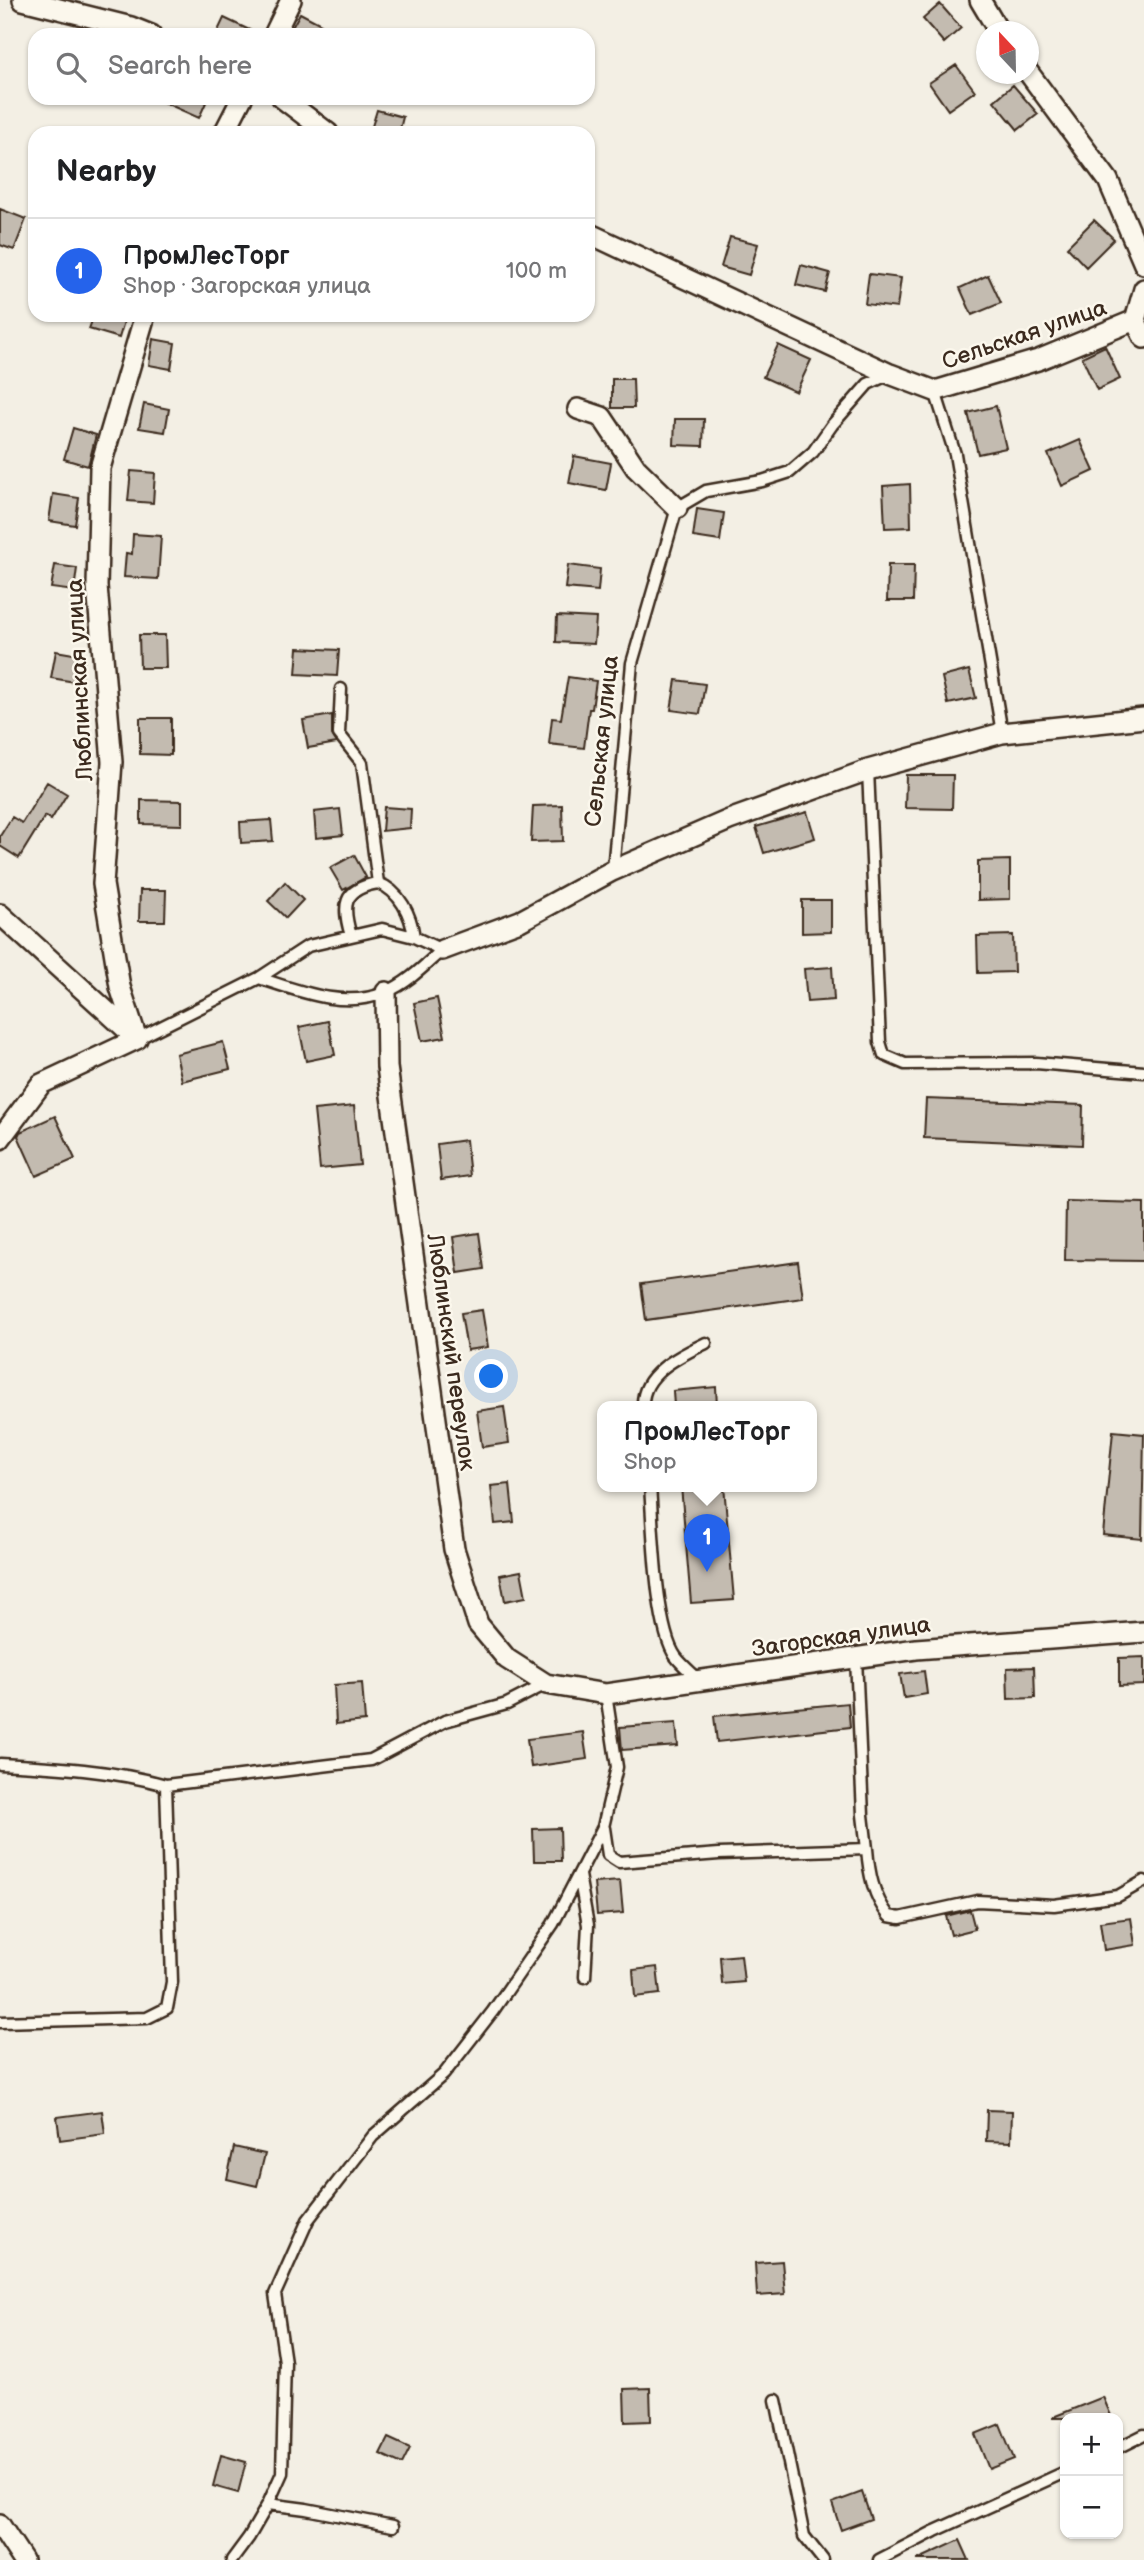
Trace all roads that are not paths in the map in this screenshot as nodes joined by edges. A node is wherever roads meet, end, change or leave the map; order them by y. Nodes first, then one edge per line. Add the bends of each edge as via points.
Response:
1 (23, 0) edge
2 (291, 0) edge
3 (980, 0) edge
4 (992, 21) edge
5 (134, 28) edge
6 (277, 28) edge
7 (1037, 84) edge
8 (238, 105) edge
9 (291, 105) edge
10 (228, 126) edge
11 (319, 126) edge
12 (595, 236) edge
13 (1144, 264) edge
14 (1144, 289) edge
15 (1135, 320) junction
16 (143, 322) edge
17 (1144, 338) edge
18 (890, 374) junction
19 (935, 391) junction
20 (578, 409) dead end
21 (677, 508) junction
22 (341, 689) dead end
23 (1144, 718) edge
24 (1002, 733) junction
25 (868, 770) junction
26 (612, 871) junction
27 (378, 883) junction
28 (0, 914) edge
29 (351, 936) junction
30 (414, 937) junction
31 (442, 950) junction
32 (259, 978) junction
33 (386, 992) junction
34 (137, 1039) junction
35 (1144, 1072) edge
36 (0, 1139) edge
37 (706, 1343) dead end
38 (643, 1401) edge
39 (650, 1492) edge
40 (1144, 1632) edge
41 (856, 1658) junction
42 (699, 1680) junction
43 (546, 1684) junction
44 (606, 1694) junction
45 (0, 1764) edge
46 (166, 1785) junction
47 (603, 1827) junction
48 (867, 1849) junction
49 (579, 1875) junction
50 (1144, 1881) edge
51 (585, 1977) dead end
52 (0, 2022) edge
53 (776, 2400) dead end
54 (1144, 2435) edge
55 (1123, 2446) edge
56 (1060, 2474) edge
57 (268, 2504) junction
58 (0, 2525) edge
59 (393, 2526) dead end
60 (23, 2560) edge
61 (232, 2560) edge
62 (823, 2560) edge
63 (879, 2560) edge

1 - 5 street
2 - 6 street
3 - 4 street
7 - 13 street via 1108,180
8 - 10 street
9 - 11 street
12 - 18 street, Сельская улица
14 - 15 street
15 - 17 street
15 - 19 street, Сельская улица via 1038,360
16 - 34 street, Люблинская улица via 100,468 97,586 112,762 103,884 120,987
18 - 19 street, Сельская улица
18 - 21 lane via 868,384 813,452 790,472 706,491
19 - 24 lane via 955,454
20 - 21 street via 602,416 636,468
21 - 26 lane, Сельская улица via 632,663
22 - 27 lane via 339,734 362,763
23 - 24 street
24 - 25 street
25 - 26 street via 729,820
25 - 35 lane via 884,1055 905,1064 1036,1063
26 - 31 street via 520,921
27 - 29 lane via 350,895 345,906
27 - 30 lane via 389,887 401,902 412,921
28 - 34 street
29 - 30 lane via 382,929
29 - 32 lane via 308,946
30 - 31 lane
31 - 33 lane
32 - 33 lane via 317,998 366,999
32 - 34 lane
33 - 43 street, Люблинский переулок via 387,1068 454,1549 478,1624 507,1659
34 - 36 street via 41,1084
37 - 38 lane via 657,1372
39 - 42 lane via 666,1634 675,1656
40 - 41 street, Загорская улица via 916,1649
41 - 42 street, Загорская улица
41 - 48 lane
42 - 44 street, Загорская улица
43 - 44 street, Загорская улица
43 - 46 lane via 507,1704 444,1721 371,1760
44 - 47 lane via 617,1767
45 - 46 lane via 134,1776
46 - 52 lane via 172,1982 167,2008 147,2018
47 - 48 lane via 608,1855 619,1862
47 - 49 lane
48 - 50 lane via 878,1902 889,1916 900,1918 976,1901 1054,1905 1118,1896
49 - 51 lane via 588,1925
49 - 57 lane via 553,1924 444,2074 373,2136 308,2220 275,2294 285,2362 282,2473
53 - 62 lane via 804,2536
54 - 55 lane
56 - 63 lane
57 - 59 lane
57 - 61 lane
58 - 60 street

